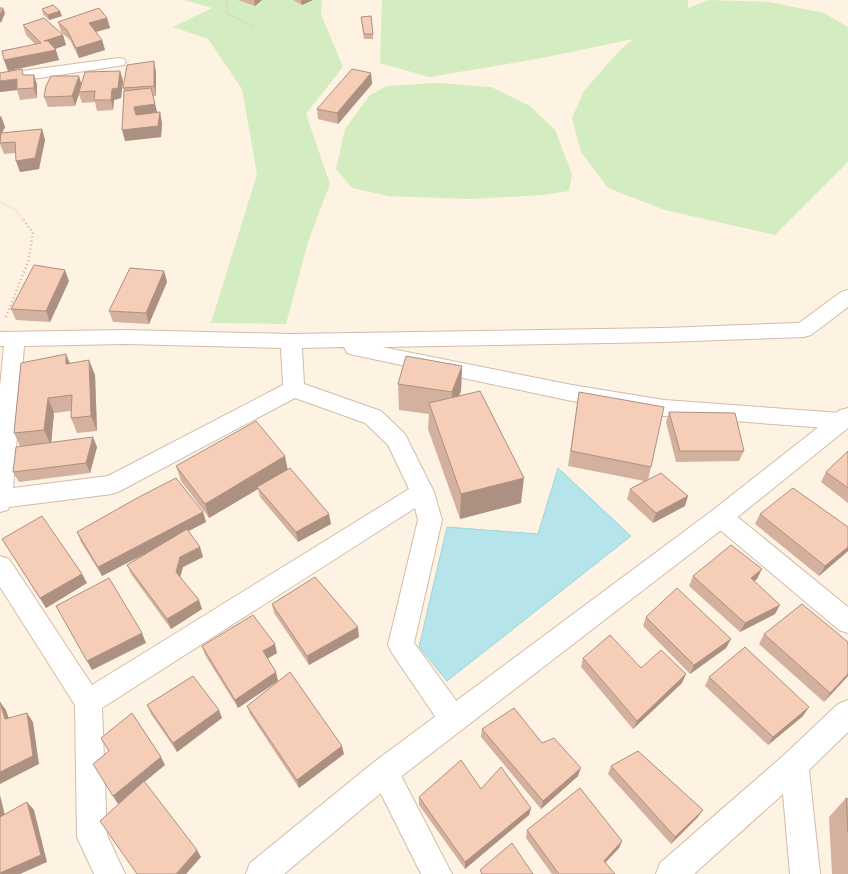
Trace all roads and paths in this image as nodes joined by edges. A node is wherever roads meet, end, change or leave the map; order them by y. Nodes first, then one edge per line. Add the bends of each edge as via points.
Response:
1 (227, 0) edge
2 (254, 26) dead end
3 (119, 62) dead end
4 (0, 79) edge
5 (0, 202) edge
6 (848, 297) edge
7 (6, 318) dead end
8 (8, 338) edge
9 (301, 341) junction
10 (294, 389) junction
11 (845, 418) edge
12 (422, 492) junction
13 (0, 501) edge
14 (721, 517) junction
15 (0, 566) edge
16 (848, 622) edge
17 (88, 702) junction
18 (848, 713) edge
19 (453, 718) junction
20 (794, 765) junction
21 (384, 772) junction
22 (110, 874) edge
23 (261, 874) edge
24 (437, 874) edge
25 (671, 874) edge
26 (805, 874) edge

1 - 2 path via 226,13
3 - 4 street
5 - 7 path via 16,209 33,233 28,262
6 - 9 street via 804,330
8 - 9 street via 125,337
8 - 13 street
9 - 10 street
9 - 11 street via 664,408
10 - 12 street via 373,417 397,440
10 - 13 street via 112,485
11 - 14 street
12 - 17 street
12 - 19 street via 430,520 401,645
14 - 16 street
14 - 19 street
15 - 17 street
17 - 22 street via 92,838
18 - 20 street
19 - 21 street
20 - 25 street
20 - 26 street
21 - 23 street
21 - 24 street

